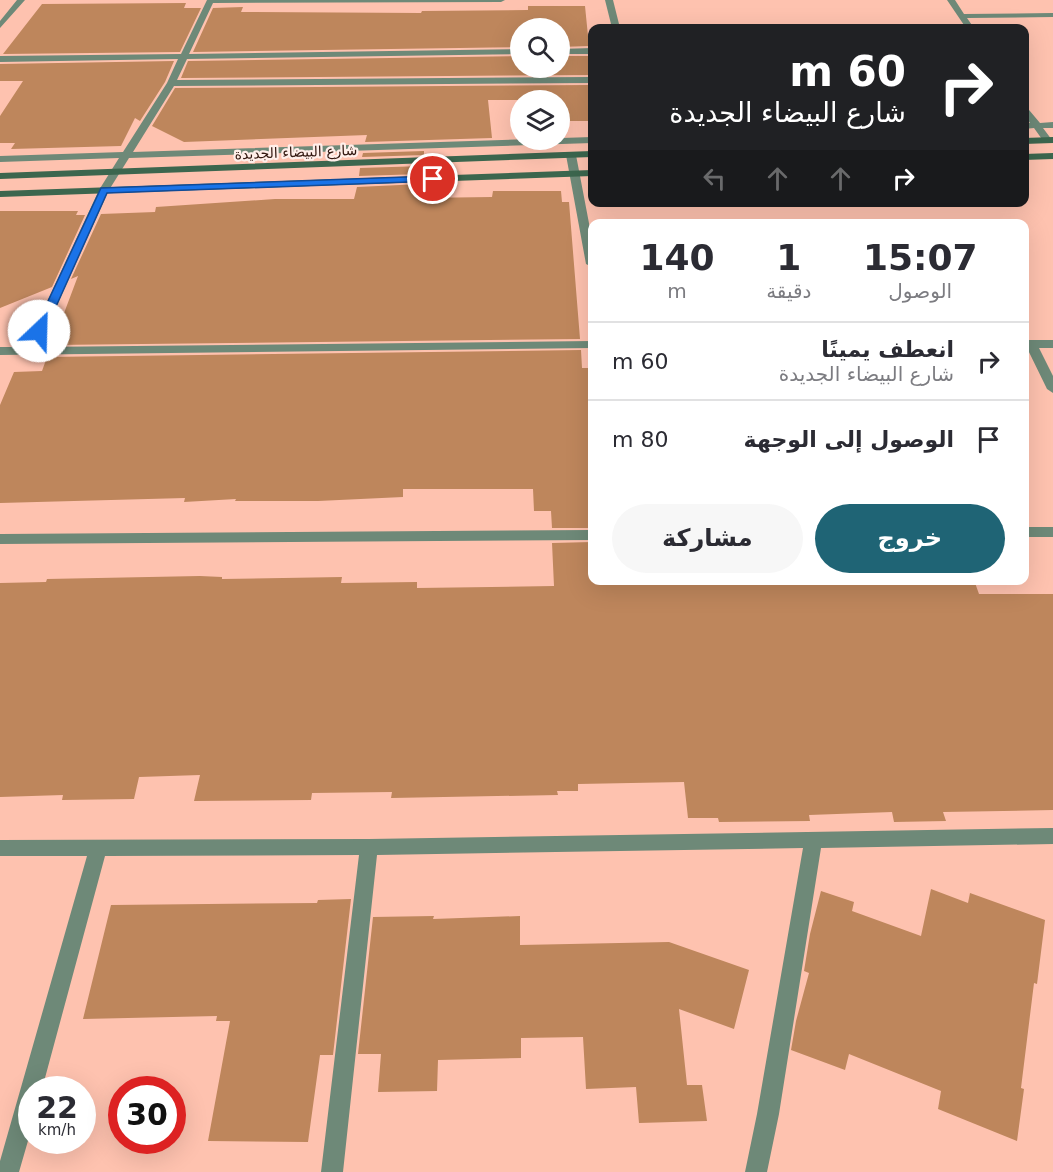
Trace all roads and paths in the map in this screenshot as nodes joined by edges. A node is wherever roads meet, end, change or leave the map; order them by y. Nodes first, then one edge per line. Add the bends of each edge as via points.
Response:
1 (21, 0) edge
2 (501, 0) edge
3 (609, 0) edge
4 (951, 0) edge
5 (211, 1) edge
6 (1053, 15) edge
7 (962, 16) junction
8 (615, 24) edge
9 (967, 24) edge
10 (0, 26) edge
11 (588, 51) edge
12 (510, 52) edge
13 (570, 52) edge
14 (185, 56) junction
15 (0, 59) edge
16 (588, 80) edge
17 (171, 83) junction
18 (1029, 114) edge
19 (1029, 126) edge
20 (1037, 126) junction
21 (1053, 126) edge
22 (588, 140) edge
23 (1050, 140) edge
24 (1029, 141) edge
25 (588, 154) edge
26 (126, 155) junction
27 (571, 155) junction
28 (1053, 156) edge
29 (1029, 158) edge
30 (0, 159) edge
31 (116, 172) junction
32 (588, 173) edge
33 (574, 174) junction
34 (0, 176) edge
35 (104, 190) junction
36 (0, 194) edge
37 (588, 244) edge
38 (1029, 344) edge
39 (1053, 344) edge
40 (588, 345) edge
41 (1029, 346) edge
42 (0, 351) edge
43 (30, 351) junction
44 (1053, 389) edge
45 (1029, 532) edge
46 (1053, 532) edge
47 (588, 535) edge
48 (0, 539) edge
49 (1053, 836) edge
50 (813, 840) junction
51 (99, 846) junction
52 (369, 847) junction
53 (0, 848) edge
54 (8, 1172) edge
55 (333, 1172) edge
56 (756, 1172) edge

1 - 10 street
2 - 5 street
3 - 8 street
4 - 7 street
5 - 14 street
6 - 7 street
7 - 9 street
11 - 13 street
12 - 14 street
14 - 15 street
14 - 17 street
16 - 17 street
17 - 26 street
18 - 20 street
19 - 20 street
20 - 21 street
20 - 23 street
22 - 26 street
23 - 24 street
25 - 27 street, شارع البيضاء الجديدة
26 - 30 street
26 - 31 street
27 - 31 street, شارع البيضاء الجديدة
27 - 33 street
28 - 29 street
31 - 34 street, شارع البيضاء الجديدة
31 - 35 street
32 - 33 street, شارع البيضاء الجديدة
33 - 35 street, شارع البيضاء الجديدة
33 - 37 street
35 - 36 street, شارع البيضاء الجديدة
35 - 43 street
38 - 39 street
40 - 43 street
41 - 44 street
42 - 43 street
45 - 46 street
47 - 48 street
49 - 50 street
50 - 52 street
50 - 56 street
51 - 52 street
51 - 53 street
51 - 54 street
52 - 55 street

